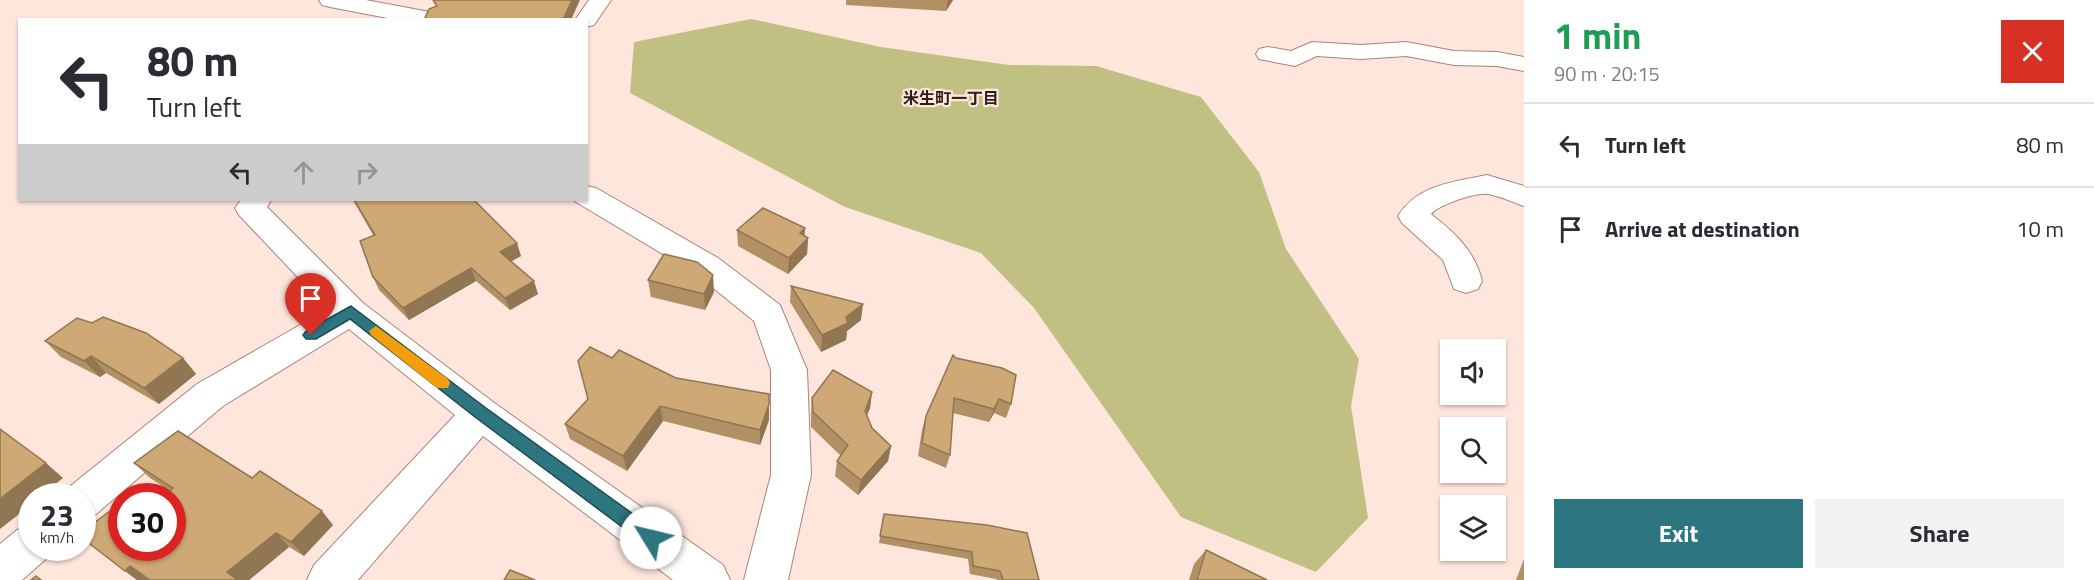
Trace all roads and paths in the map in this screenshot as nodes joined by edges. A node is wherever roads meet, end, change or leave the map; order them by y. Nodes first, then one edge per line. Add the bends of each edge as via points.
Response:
1 (330, 0) edge
2 (600, 0) edge
3 (427, 18) edge
4 (587, 18) edge
5 (1268, 54) dead end
6 (1524, 64) edge
7 (588, 196) edge
8 (1524, 196) edge
9 (255, 201) edge
10 (1466, 281) dead end
11 (351, 312) junction
12 (480, 413) junction
13 (96, 489) edge
14 (18, 556) edge
15 (0, 571) edge
16 (329, 580) edge
17 (708, 580) edge
18 (766, 580) edge

1 - 3 street
2 - 4 street
5 - 6 street via 1295,59 1312,49 1406,49
7 - 18 street via 707,266 768,314 789,370 791,476
8 - 10 street via 1487,184 1455,190 1425,202 1413,216 1453,249
9 - 11 street via 250,208
11 - 12 street
11 - 13 street via 210,394
12 - 16 street
12 - 17 street
14 - 15 street

